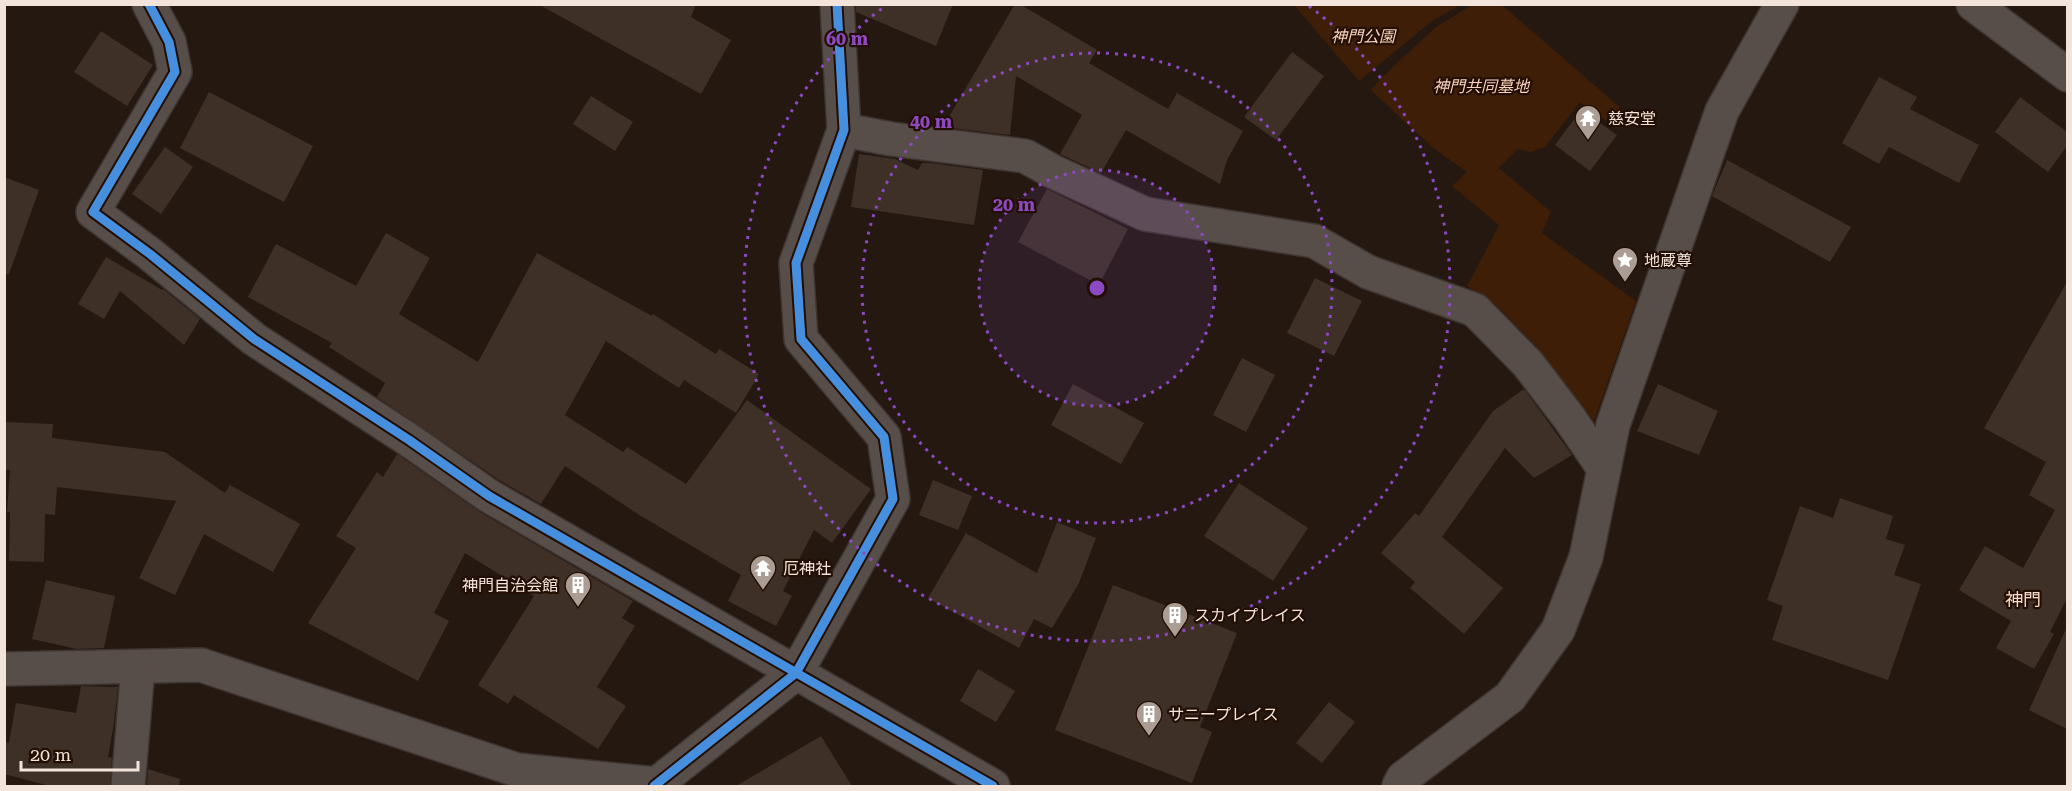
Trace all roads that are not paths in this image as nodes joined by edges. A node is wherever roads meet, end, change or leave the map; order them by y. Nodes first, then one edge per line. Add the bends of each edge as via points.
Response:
1 (149, 4) edge
2 (837, 4) edge
3 (1782, 4) edge
4 (1973, 4) edge
5 (2067, 75) edge
6 (844, 130) junction
7 (1604, 469) junction
8 (138, 667) junction
9 (4, 669) edge
10 (796, 673) junction
11 (128, 786) edge
12 (656, 786) edge
13 (993, 786) edge
14 (1399, 786) edge

1 - 10 street via 169,42 175,72 93,212 254,339 489,496
2 - 6 street
3 - 7 street via 1722,111 1613,425
4 - 5 street
6 - 7 street via 1025,156 1145,214 1314,241 1368,272 1475,310 1528,364
6 - 10 street via 796,262 801,339 884,437 893,499
7 - 14 street via 1586,557 1558,630 1510,697 1403,778
8 - 9 street
8 - 11 street
8 - 12 street via 201,665 517,770
10 - 12 street
10 - 13 street

